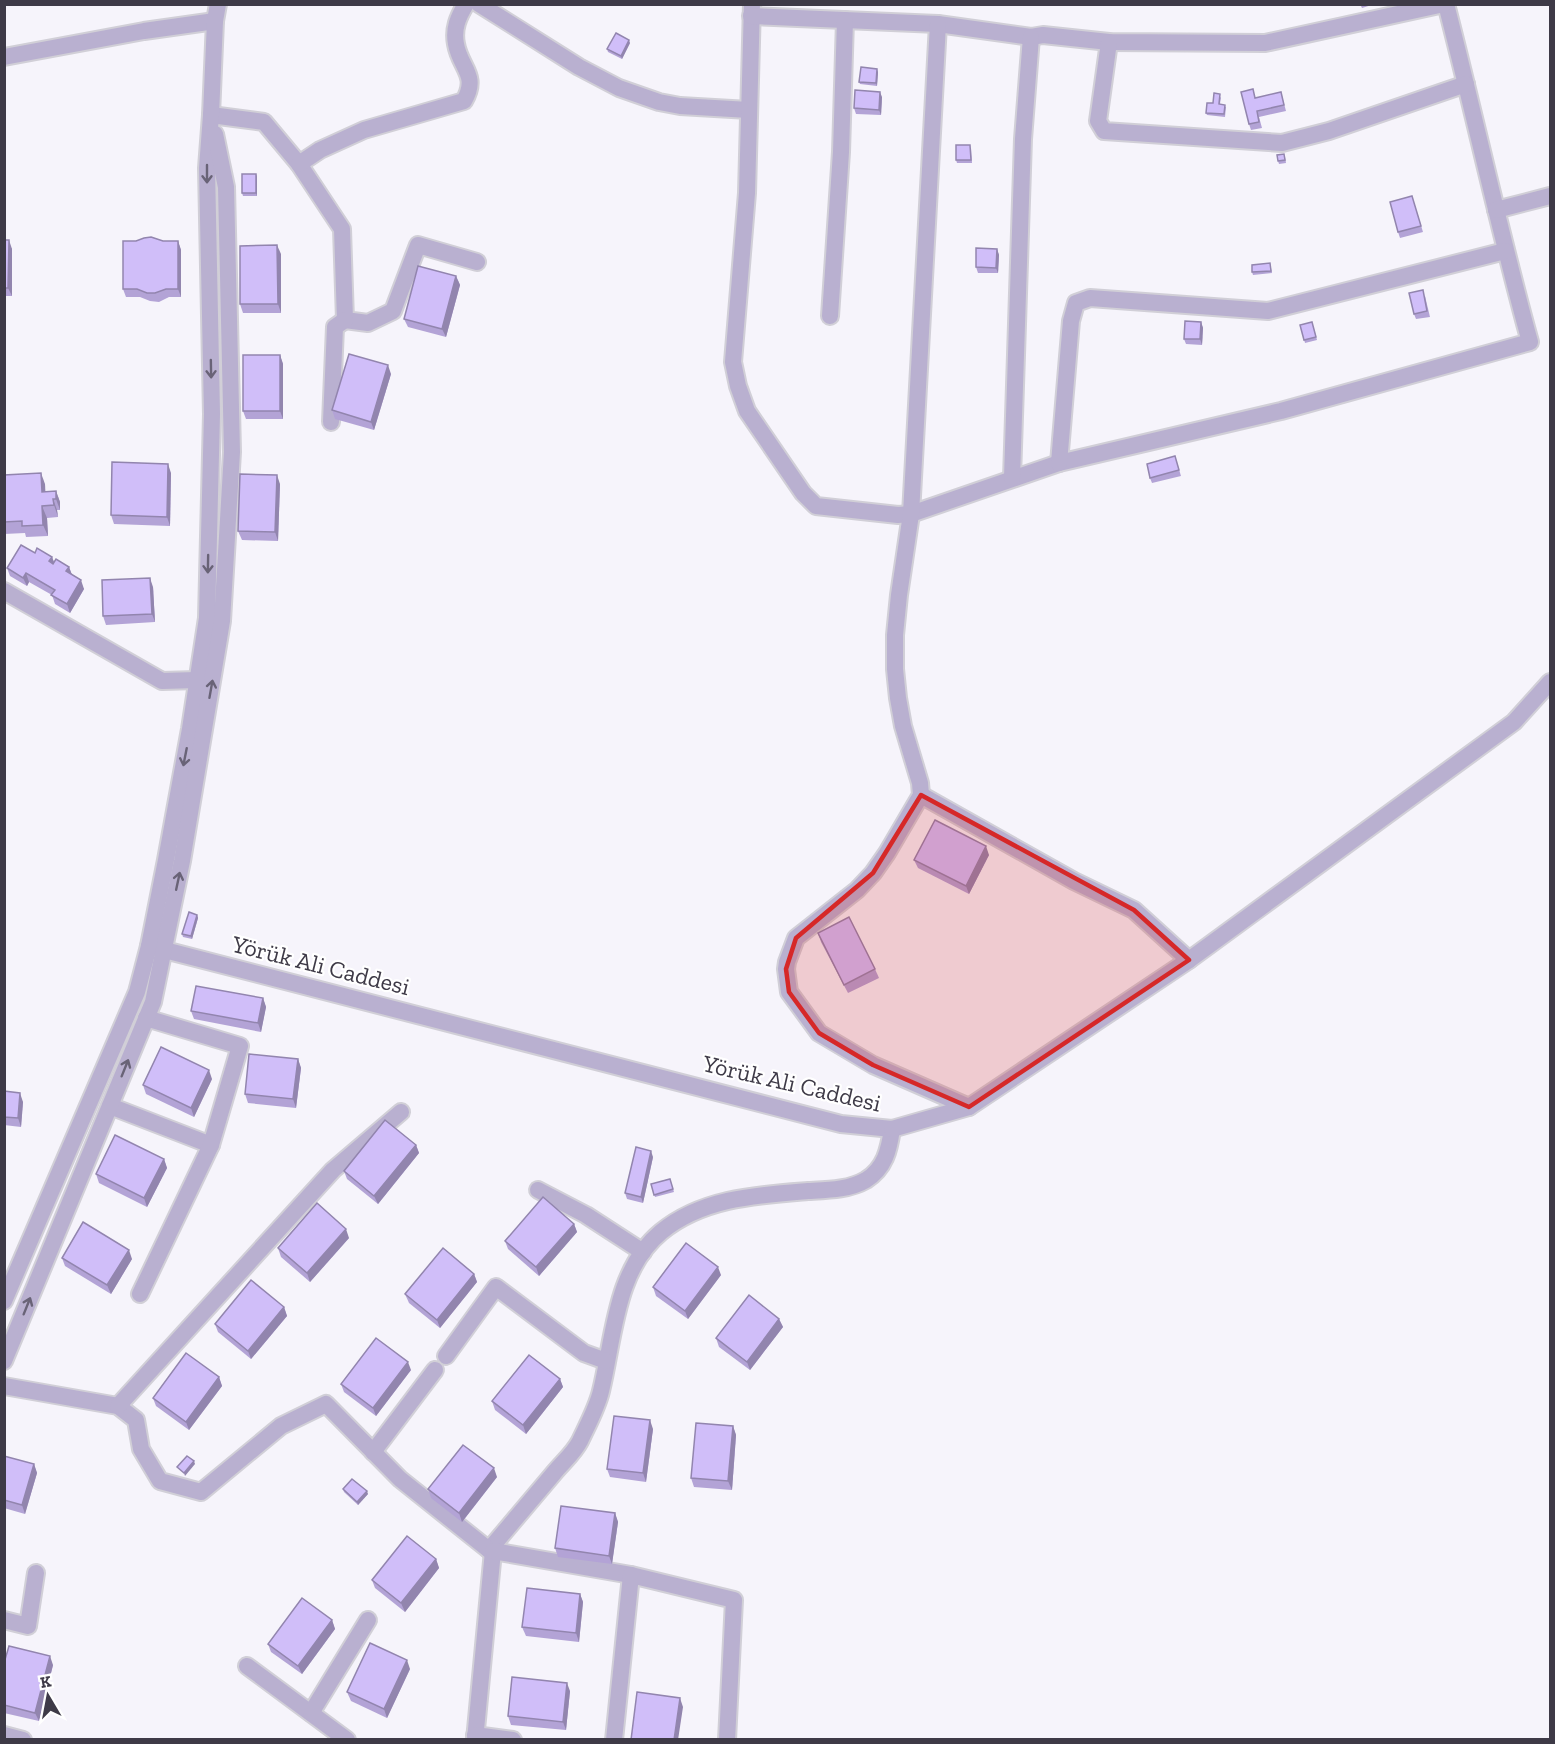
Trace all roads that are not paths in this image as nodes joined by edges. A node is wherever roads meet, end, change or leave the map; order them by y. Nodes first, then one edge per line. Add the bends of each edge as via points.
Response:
1 (218, 4) edge
2 (466, 4) edge
3 (479, 4) edge
4 (1445, 4) edge
5 (752, 10) edge
6 (845, 20) junction
7 (215, 21) junction
8 (938, 24) junction
9 (1031, 37) junction
10 (1109, 42) junction
11 (4, 57) edge
12 (1466, 84) junction
13 (749, 110) junction
14 (211, 116) junction
15 (299, 164) junction
16 (1551, 196) edge
17 (1496, 210) junction
18 (1505, 251) junction
19 (477, 262) dead end
20 (830, 316) dead end
21 (345, 320) junction
22 (331, 422) edge
23 (1059, 463) junction
24 (1012, 478) junction
25 (911, 514) junction
26 (4, 591) edge
27 (197, 680) junction
28 (1551, 681) edge
29 (921, 795) junction
30 (156, 948) junction
31 (1189, 960) junction
32 (146, 1018) junction
33 (110, 1106) junction
34 (969, 1107) junction
35 (401, 1112) dead end
36 (892, 1129) junction
37 (212, 1145) junction
38 (538, 1190) dead end
39 (643, 1252) junction
40 (140, 1294) dead end
41 (4, 1301) edge
42 (446, 1356) dead end
43 (4, 1360) edge
44 (606, 1361) junction
45 (435, 1370) dead end
46 (4, 1386) edge
47 (118, 1406) junction
48 (374, 1452) junction
49 (491, 1550) junction
50 (36, 1573) dead end
51 (631, 1575) junction
52 (4, 1620) edge
53 (368, 1620) dead end
54 (247, 1666) dead end
55 (311, 1713) junction
56 (4, 1735) edge
57 (475, 1737) edge
58 (23, 1740) edge
59 (347, 1740) edge
60 (513, 1740) edge
61 (614, 1740) edge
62 (727, 1740) edge

1 - 7 street
2 - 15 street via 455,34 470,78 464,101 363,130
3 - 13 street via 619,88 680,106
4 - 10 street via 1265,43
4 - 12 street
5 - 6 street
5 - 13 street
6 - 8 street
6 - 20 street
7 - 11 street
7 - 14 street
8 - 9 street
8 - 25 street
9 - 10 street
9 - 24 street via 1023,139
10 - 12 street via 1098,121 1104,131 1282,143
12 - 17 street
13 - 25 street via 747,193 733,362 741,398 803,493 816,506
14 - 15 street via 264,122
14 -> 27 street via 207,168 212,414 207,618
30 -> 14 street via 182,861 222,621 232,452 226,187
15 - 21 street via 342,229
16 - 17 street
17 - 18 street
18 - 23 street via 1530,342 1281,411
18 - 23 street via 1268,311 1090,298 1076,303 1071,321
19 - 21 street via 418,245 393,311 368,323
21 - 22 street via 335,327
23 - 24 street
24 - 25 street
25 - 29 street via 898,605 895,669 903,726
26 - 27 street via 162,681
27 -> 30 street
28 - 31 street via 1515,722
29 - 31 street via 1134,910
29 - 34 street via 873,873 796,938 787,962 789,992 819,1033 873,1065
30 - 32 street via 153,1002
30 - 36 street, Yörük Ali Caddesi via 841,1124
30 - 41 street
31 - 34 street
33 -> 32 street
32 - 37 street via 240,1046
33 - 37 street
43 -> 33 street
34 - 36 street
35 - 47 street via 333,1170
36 - 39 street, Yörük Ali Caddesi via 884,1161 864,1180 846,1188 739,1198 704,1208 660,1233
37 - 40 street
38 - 39 street
39 - 44 street, Yörük Ali Caddesi via 631,1271
42 - 44 street via 496,1287 584,1353
44 - 49 street, Yörük Ali Caddesi via 601,1393 579,1445
45 - 48 street
46 - 47 street
47 - 48 street via 136,1420 141,1449 160,1481 201,1492 281,1426 326,1404
48 - 49 street via 400,1479
49 - 51 street
49 - 57 street
50 - 52 street via 27,1626
51 - 61 street
51 - 62 street via 734,1600
53 - 55 street
54 - 55 street
55 - 59 street
56 - 58 street
57 - 60 street

